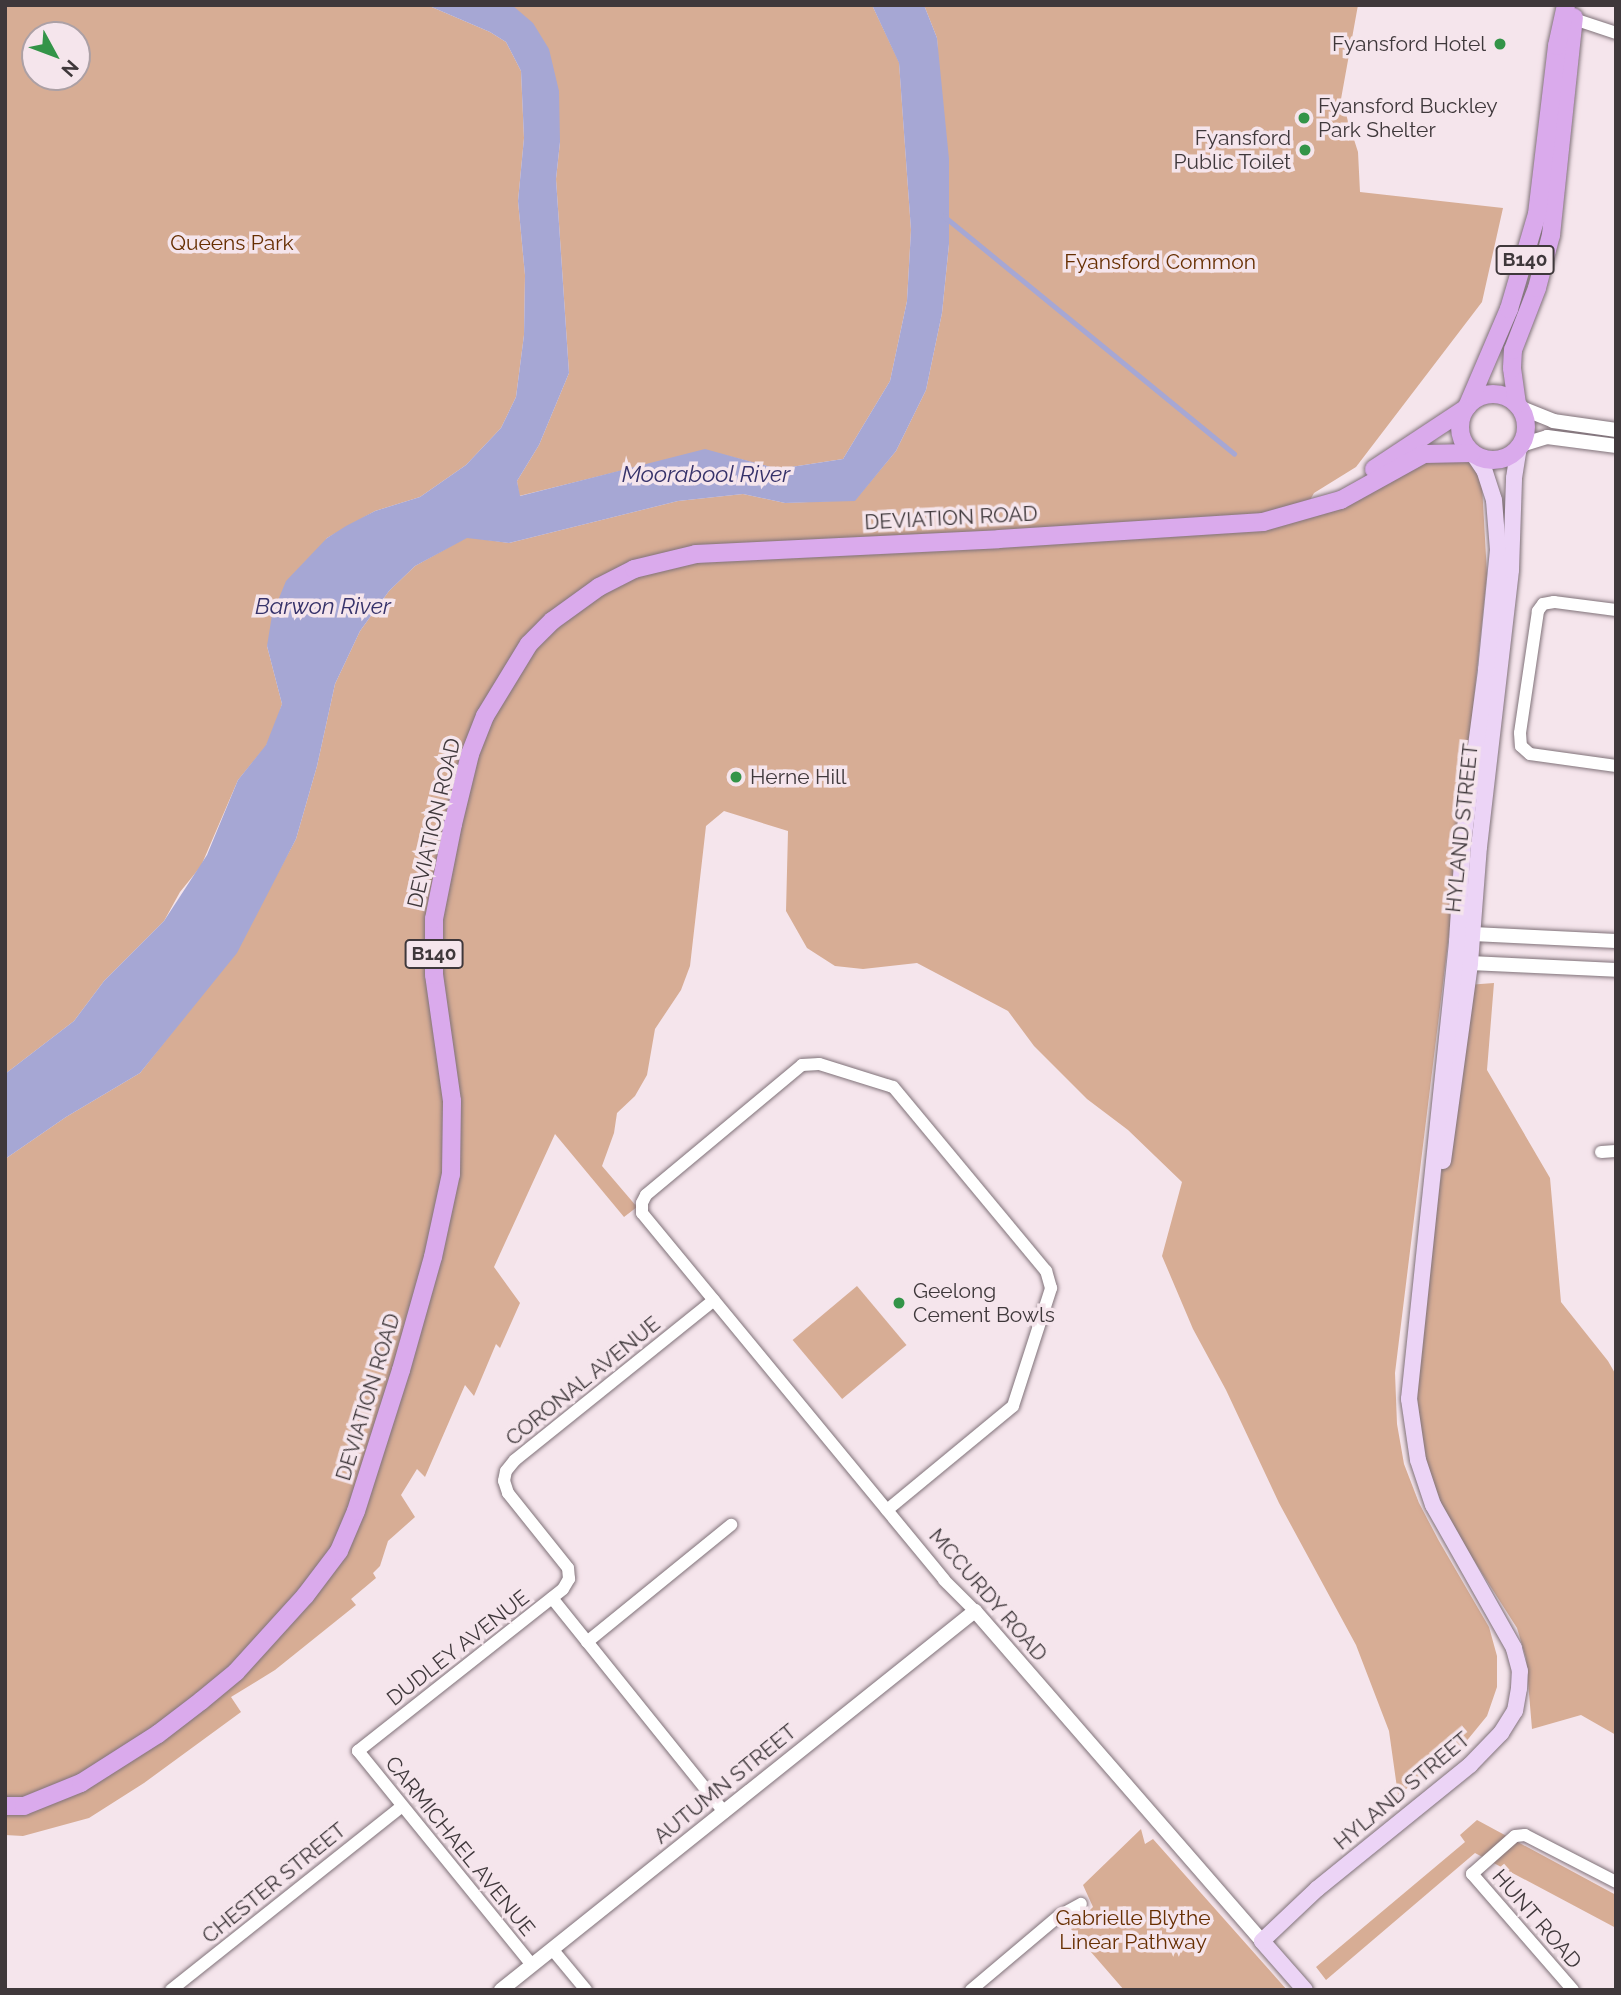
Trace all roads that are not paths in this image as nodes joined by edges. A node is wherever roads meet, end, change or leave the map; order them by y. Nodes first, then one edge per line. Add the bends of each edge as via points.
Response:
1 (1570, 11) edge
2 (1616, 33) edge
3 (1547, 206) junction
4 (1518, 405) junction
5 (1466, 408) junction
6 (1616, 430) edge
7 (1520, 446) junction
8 (1616, 446) edge
9 (1473, 454) junction
10 (1305, 510) junction
11 (1616, 610) edge
12 (1616, 766) edge
13 (1473, 934) junction
14 (1616, 941) edge
15 (1463, 952) junction
16 (1616, 970) edge
17 (1616, 1151) edge
18 (1601, 1152) dead end
19 (1430, 1211) junction
20 (714, 1300) junction
21 (887, 1510) junction
22 (731, 1525) dead end
23 (568, 1568) joint
24 (552, 1598) junction
25 (975, 1611) junction
26 (587, 1642) junction
27 (358, 1751) joint
28 (5, 1806) edge
29 (401, 1806) junction
30 (724, 1812) junction
31 (1616, 1882) edge
32 (1081, 1904) dead end
33 (1262, 1941) junction
34 (552, 1949) junction
35 (532, 1965) junction
36 (171, 1990) edge
37 (501, 1990) edge
38 (586, 1990) edge
39 (971, 1990) edge
40 (1305, 1990) edge
41 (1573, 1990) edge

1 - 2 street
1 - 3 main road, B140
3 - 4 main road, B140 via 1542,270 1514,343 1512,368
3 - 5 main road, B140
4 - 5 main road, B140 via 1490,393 1475,398
4 - 6 street via 1553,421
4 - 7 main road, B140 via 1526,422
5 - 9 main road, B140 via 1460,431
5 - 10 main road, DEVIATION ROAD / B140
7 - 8 street via 1547,437
7 - 9 main road, B140 via 1499,460
7 - 13 main road, HYLAND STREET
9 - 10 main road, DEVIATION ROAD / B140 via 1423,454 1353,494
9 - 15 main road, HYLAND STREET via 1490,485 1499,530 1463,844
10 - 28 main road, DEVIATION ROAD / B140 via 1263,522 1218,526 696,554 634,569 599,587 536,636 485,716 470,754 453,824 434,919 434,975 452,1101 450,1174 433,1257 401,1370 339,1551 236,1672 180,1717 81,1783 24,1807
11 - 12 street via 1554,601 1543,604 1538,611 1520,738 1524,750 1535,756
13 - 14 street
13 - 15 main road
15 - 16 street
15 - 19 main road, HYLAND STREET
15 - 19 main road, HYLAND STREET via 1448,1140
17 - 18 street
19 - 33 main road, HYLAND STREET via 1413,1336 1412,1430 1418,1460 1444,1529 1514,1648 1520,1671 1515,1711 1470,1765 1317,1889
20 - 21 street, MCCURDY ROAD
20 - 21 street, MCCURDY ROAD via 648,1221 642,1209 644,1196 802,1065 819,1063 893,1087 1046,1271 1051,1288 1013,1406
20 - 23 street, CORONAL AVENUE via 506,1471 508,1493
21 - 25 street, MCCURDY ROAD
22 - 26 street
23 - 24 street, DUDLEY AVENUE via 569,1579
24 - 26 street
24 - 27 street, DUDLEY AVENUE
25 - 30 street, AUTUMN STREET
25 - 33 street, MCCURDY ROAD
26 - 30 street
27 - 29 street, CARMICHAEL AVENUE
29 - 35 street, CARMICHAEL AVENUE
29 - 36 street, CHESTER STREET
30 - 34 street, AUTUMN STREET
31 - 41 street, HUNT ROAD via 1525,1835 1515,1836 1472,1874
32 - 39 street via 1059,1916
33 - 40 main road, MCCURDY ROAD
34 - 35 street, AUTUMN STREET
34 - 38 street
35 - 37 street, AUTUMN STREET

